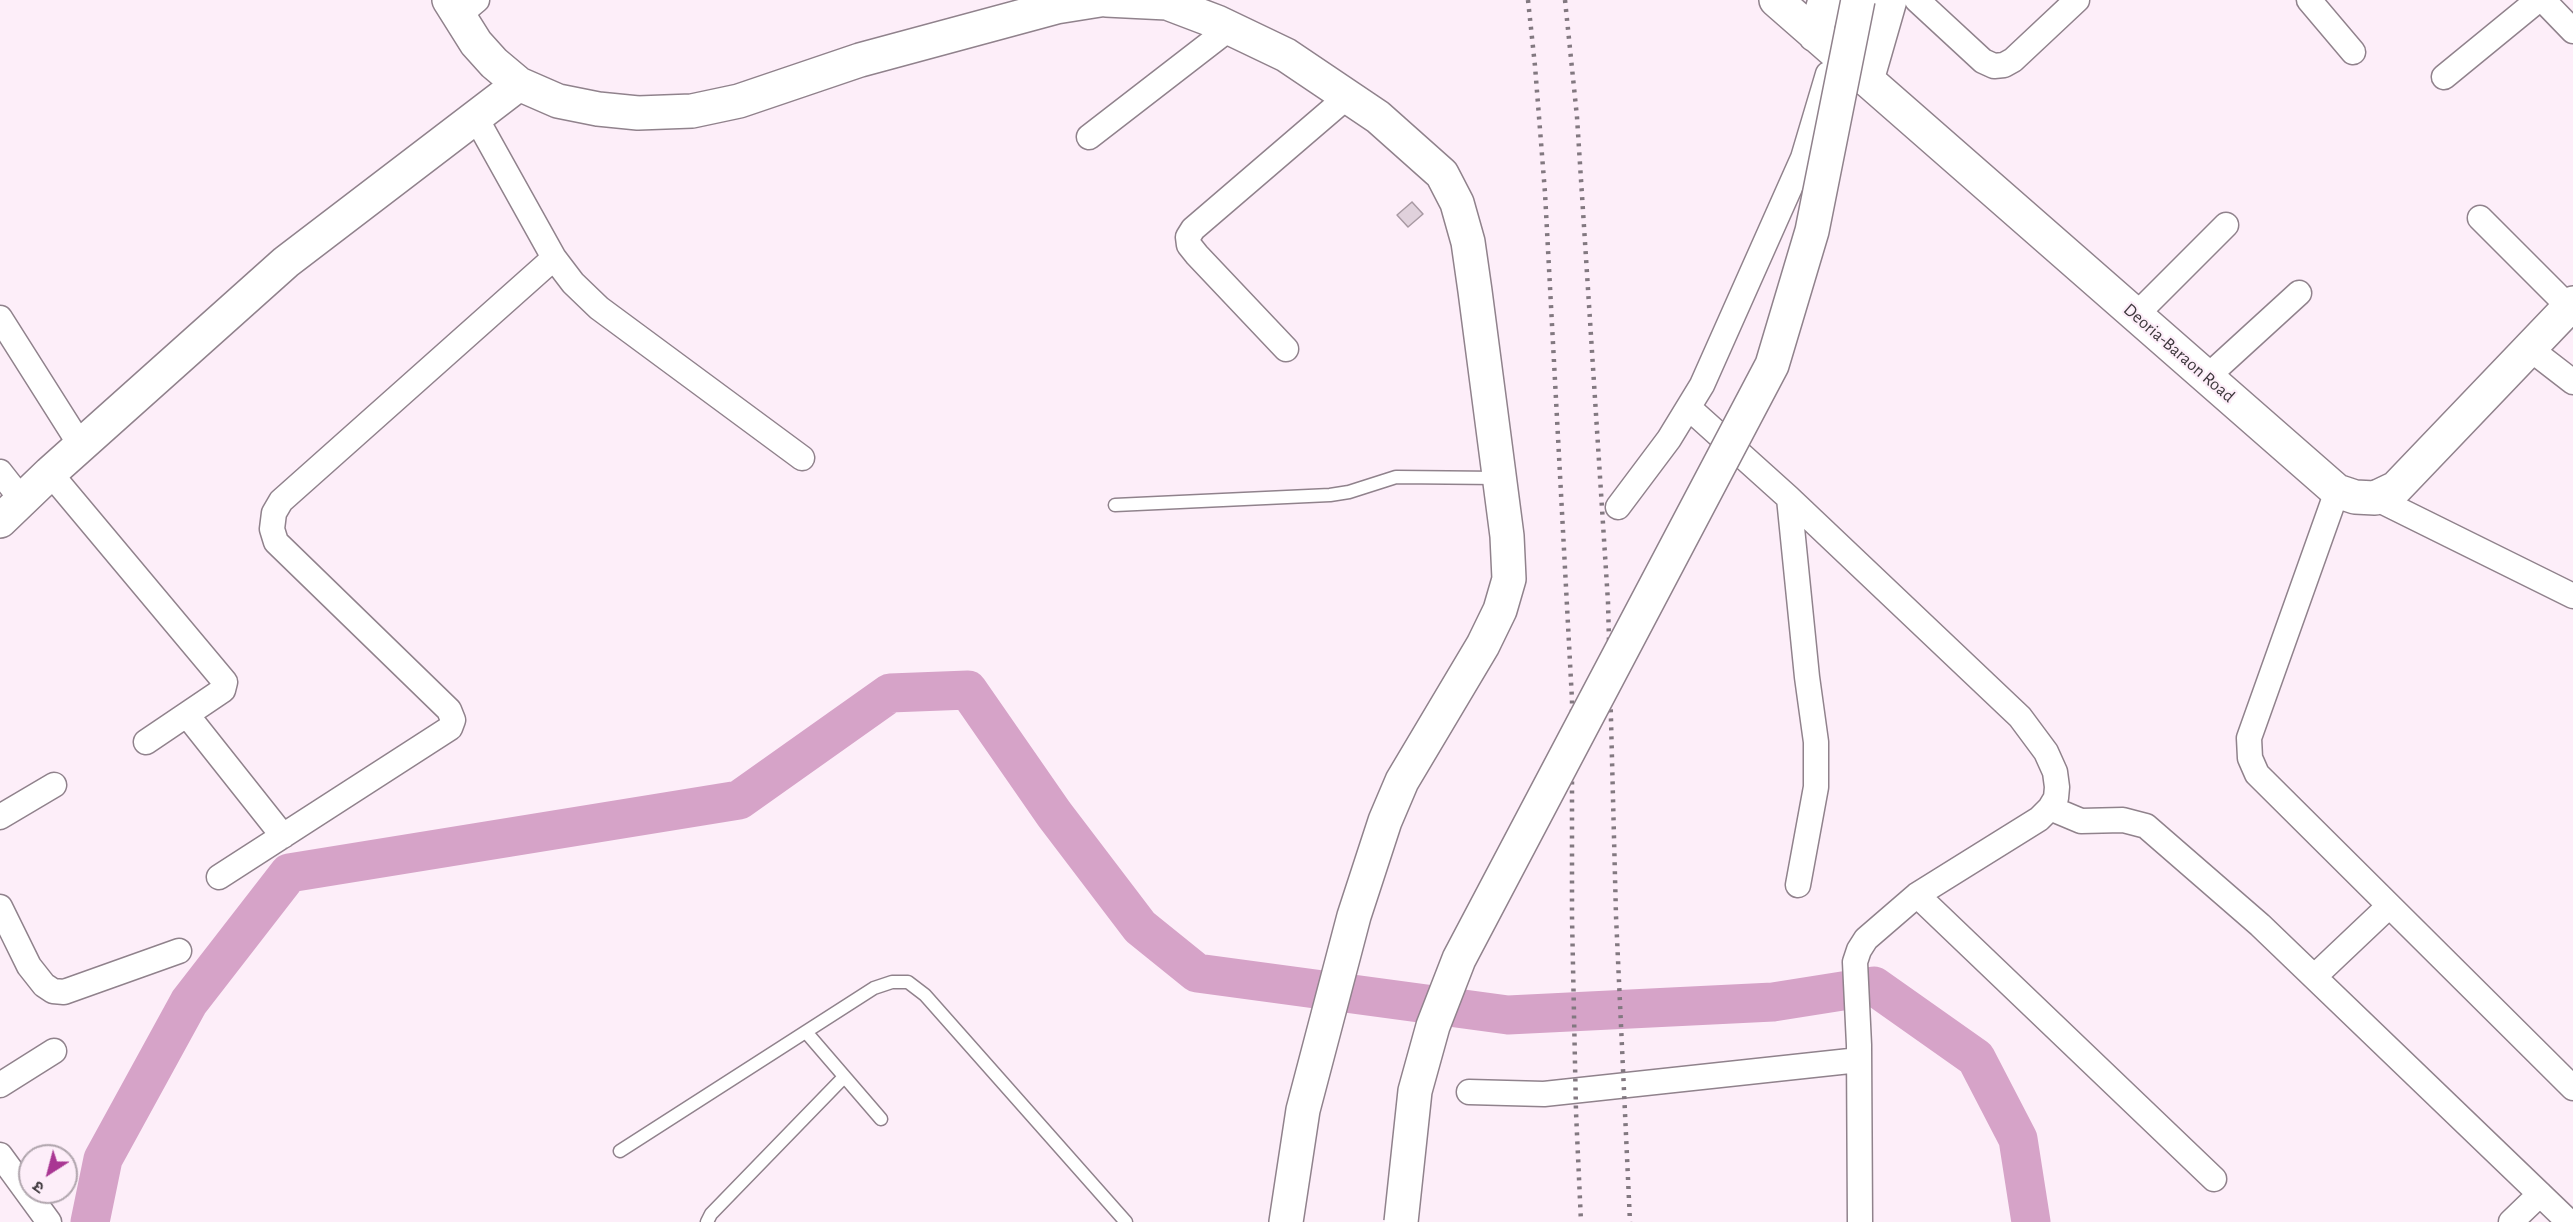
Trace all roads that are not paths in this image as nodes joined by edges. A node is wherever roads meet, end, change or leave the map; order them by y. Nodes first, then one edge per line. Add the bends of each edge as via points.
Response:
1 (1106, 0) edge
2 (1825, 0) edge
3 (1858, 0) edge
4 (1890, 0) edge
5 (1917, 0) edge
6 (2077, 0) edge
7 (2309, 0) edge
8 (2543, 0) edge
9 (1081, 1) edge
10 (1779, 3) edge
11 (461, 5) edge
12 (2523, 5) edge
13 (1230, 28) junction
14 (2573, 31) edge
15 (1824, 43) junction
16 (2353, 52) dead end
17 (2444, 77) dead end
18 (1867, 80) junction
19 (519, 84) junction
20 (1348, 96) junction
21 (476, 118) junction
22 (1089, 137) dead end
23 (2480, 218) dead end
24 (2226, 225) dead end
25 (554, 258) junction
26 (2299, 293) dead end
27 (2571, 305) edge
28 (2136, 315) junction
29 (0, 318) edge
30 (2529, 348) junction
31 (1286, 349) dead end
32 (2207, 377) junction
33 (2573, 382) edge
34 (1689, 408) junction
35 (81, 446) junction
36 (802, 458) dead end
37 (0, 472) edge
38 (50, 473) junction
39 (1500, 478) junction
40 (2337, 491) junction
41 (1790, 498) junction
42 (2375, 498) junction
43 (1115, 505) dead end
44 (1618, 507) dead end
45 (11, 510) edge
46 (2573, 597) edge
47 (186, 715) junction
48 (146, 742) dead end
49 (54, 785) dead end
50 (2050, 808) junction
51 (0, 817) edge
52 (283, 836) junction
53 (219, 877) dead end
54 (1798, 885) dead end
55 (1917, 895) junction
56 (2389, 906) junction
57 (0, 907) edge
58 (179, 951) dead end
59 (2314, 977) junction
60 (806, 1032) junction
61 (54, 1051) dead end
62 (1859, 1053) junction
63 (844, 1077) junction
64 (0, 1085) edge
65 (2573, 1088) edge
66 (1469, 1092) dead end
67 (881, 1119) dead end
68 (620, 1150) dead end
69 (0, 1155) edge
70 (2214, 1179) dead end
71 (2540, 1194) junction
72 (49, 1222) edge
73 (707, 1222) edge
74 (1126, 1222) edge
75 (1286, 1222) edge
76 (1401, 1222) edge
77 (1860, 1222) edge
78 (2511, 1222) edge
79 (2569, 1222) edge

1 - 13 main road via 1167,3
2 - 15 main road
3 - 76 main road, bridge via 1812,231 1772,365 1459,959 1433,1026 1415,1091
4 - 18 main road
5 - 6 street via 1983,61 1994,66 2013,60
7 - 16 street
8 - 14 street
9 - 19 main road via 860,60 739,101 692,111 598,110 558,101
10 - 15 main road, Deoria-Baraon Road
11 - 19 main road via 494,63
12 - 17 street
13 - 20 main road via 1286,55
13 - 22 street
15 - 18 main road, Deoria-Baraon Road
15 - 34 street via 1823,96 1803,158
18 - 28 main road, Deoria-Baraon Road
19 - 21 main road
20 - 31 street via 1188,237 1197,255
20 - 39 main road via 1413,146 1442,174 1457,203 1468,242
21 - 25 street
21 - 35 main road via 286,262
23 - 27 street
24 - 28 street
25 - 36 street via 598,308
25 - 52 street via 281,501 273,513 276,542 449,710 453,720 450,728 439,736
26 - 32 street
27 - 30 main road
28 - 32 main road, Deoria-Baraon Road
29 - 35 street
30 - 33 street
30 - 42 main road via 2396,488
32 - 40 main road, Deoria-Baraon Road
34 - 41 street
34 - 44 street via 1654,463
35 - 38 main road
37 - 45 street
38 - 45 main road
38 - 47 street via 225,682 223,690
39 - 43 lane via 1396,477 1330,495
39 - 75 main road via 1509,579 1483,645 1402,781 1385,821 1354,916 1303,1110
40 - 42 main road, Deoria-Baraon Road
40 - 56 street via 2250,738 2250,758 2257,774
41 - 50 street via 2020,717 2046,752 2055,772 2056,798
41 - 54 street via 1816,742 1816,787
42 - 46 street
47 - 48 street
47 - 52 street
49 - 51 street
50 - 55 street via 2039,819
50 - 59 street via 2081,820 2122,820 2146,826
52 - 53 street
55 - 62 street via 1866,939 1855,962
55 - 70 street
56 - 59 street
56 - 65 street
57 - 58 street via 29,966 53,991 64,992
59 - 71 street
60 - 63 lane
60 - 68 lane
60 - 74 lane via 874,988 908,982 925,995
61 - 64 street
62 - 66 street via 1545,1095
62 - 77 street
63 - 67 lane
63 - 73 lane
69 - 72 street
71 - 78 street
71 - 79 street

